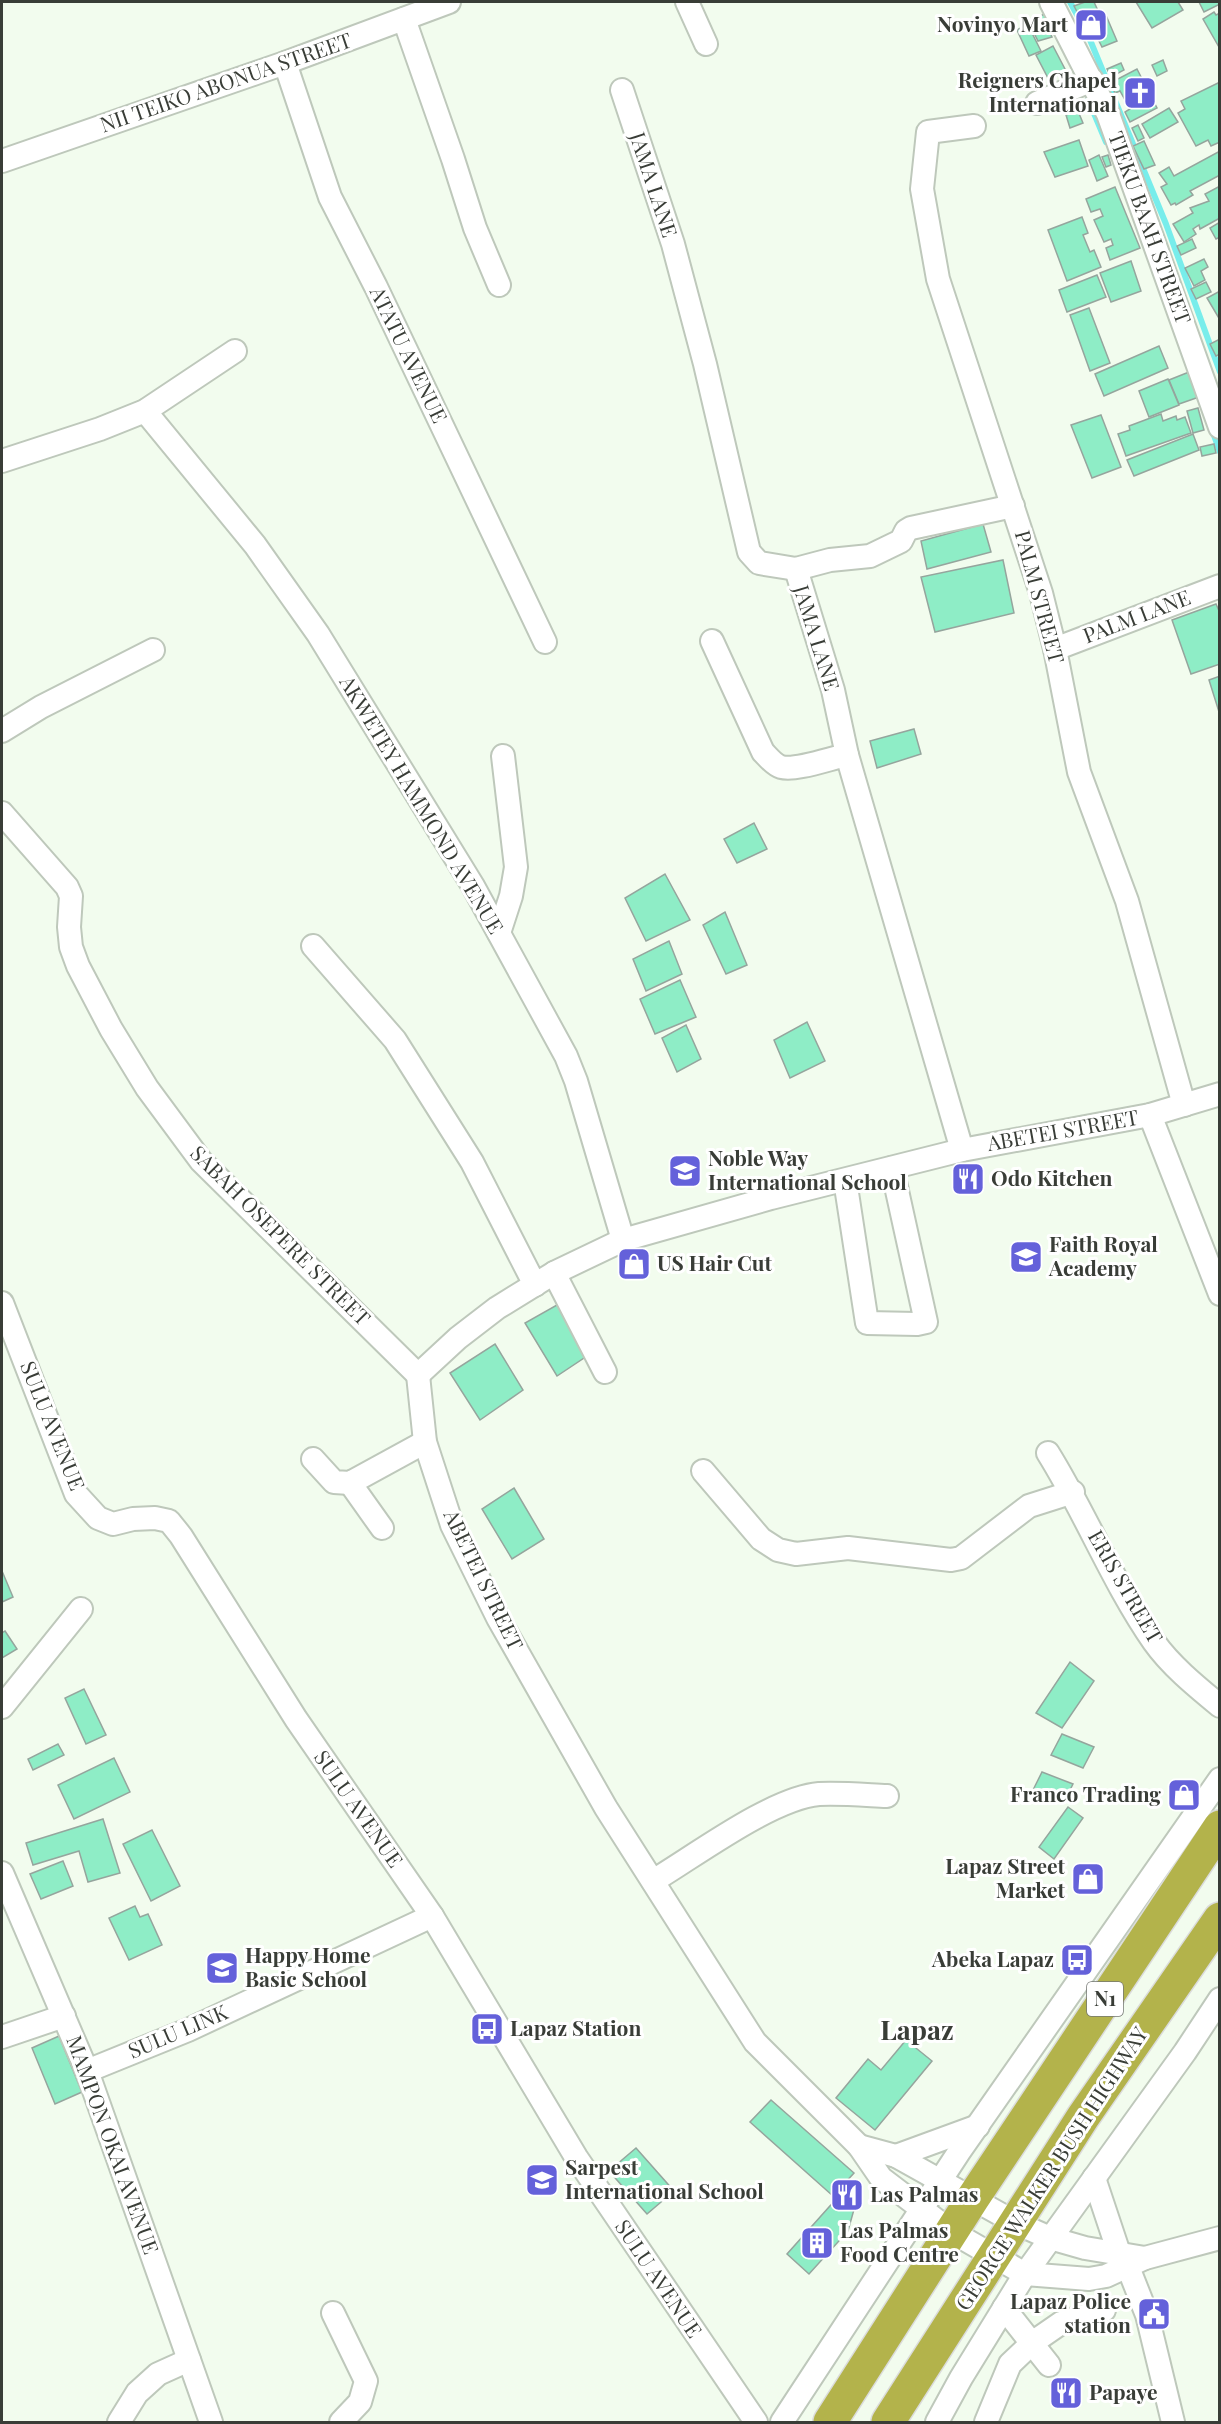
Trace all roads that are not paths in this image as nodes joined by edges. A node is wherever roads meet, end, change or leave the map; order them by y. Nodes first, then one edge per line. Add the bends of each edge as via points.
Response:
1 (449, 2) edge
2 (687, 2) edge
3 (1051, 2) edge
4 (404, 19) junction
5 (706, 44) dead end
6 (285, 63) junction
7 (1092, 80) junction
8 (622, 90) dead end
9 (1037, 103) dead end
10 (974, 126) dead end
11 (2, 161) edge
12 (499, 285) dead end
13 (235, 351) dead end
14 (145, 411) junction
15 (1220, 427) edge
16 (2, 461) edge
17 (1013, 506) junction
18 (796, 569) junction
19 (1220, 586) edge
20 (712, 641) dead end
21 (545, 642) dead end
22 (1055, 649) junction
23 (153, 650) dead end
24 (2, 731) edge
25 (847, 755) junction
26 (503, 756) dead end
27 (2, 813) edge
28 (499, 933) junction
29 (314, 946) dead end
30 (1220, 1094) edge
31 (1184, 1105) junction
32 (1150, 1115) junction
33 (962, 1150) junction
34 (892, 1168) junction
35 (845, 1180) junction
36 (623, 1240) junction
37 (545, 1279) junction
38 (1220, 1294) edge
39 (2, 1303) edge
40 (605, 1372) dead end
41 (418, 1375) junction
42 (425, 1442) junction
43 (1048, 1453) dead end
44 (313, 1459) dead end
45 (703, 1471) dead end
46 (350, 1483) junction
47 (1073, 1492) junction
48 (382, 1528) dead end
49 (81, 1610) dead end
50 (1220, 1706) edge
51 (2, 1707) edge
52 (1220, 1779) edge
53 (887, 1796) dead end
54 (1220, 1827) edge
55 (2, 1873) edge
56 (653, 1881) junction
57 (432, 1916) junction
58 (1220, 1918) edge
59 (1220, 1999) edge
60 (64, 2016) junction
61 (2, 2037) edge
62 (87, 2071) junction
63 (978, 2126) junction
64 (859, 2146) junction
65 (896, 2156) junction
66 (991, 2171) junction
67 (1094, 2178) junction
68 (940, 2181) junction
69 (973, 2198) junction
70 (1024, 2210) junction
71 (922, 2211) junction
72 (952, 2232) junction
73 (1050, 2238) junction
74 (1220, 2238) edge
75 (994, 2257) junction
76 (1131, 2259) junction
77 (931, 2265) junction
78 (1025, 2274) junction
79 (974, 2290) junction
80 (1004, 2308) junction
81 (1104, 2310) dead end
82 (333, 2313) dead end
83 (1032, 2343) junction
84 (189, 2360) junction
85 (1049, 2365) dead end
86 (119, 2422) edge
87 (211, 2422) edge
88 (341, 2422) edge
89 (756, 2422) edge
90 (782, 2422) edge
91 (830, 2422) edge
92 (888, 2422) edge
93 (937, 2422) edge
94 (986, 2422) edge
95 (1173, 2422) edge

1 - 4 street, NII TEIKO ABONUA STREET
2 - 5 street
3 - 7 street, TIEKU BAAH STREET
4 - 6 street, NII TEIKO ABONUA STREET
4 - 12 street via 475,228
6 - 11 street, NII TEIKO ABONUA STREET
6 - 21 street, ATATU AVENUE via 330,197
7 - 9 street
7 - 15 street, TIEKU BAAH STREET via 1108,114
8 - 18 street, JAMA LANE via 673,244 749,552 759,562
10 - 17 street, PALM STREET via 928,132 922,189 938,279
13 - 14 street
14 - 16 street
14 - 28 street, AKWETEY HAMMOND AVENUE via 255,544 318,634
17 - 18 street via 910,528 901,541 870,556
17 - 22 street, PALM STREET
18 - 25 street, JAMA LANE via 833,690
19 - 22 street, PALM LANE
20 - 25 street via 763,752 771,761 790,767
22 - 31 street, PALM STREET via 1078,772 1127,901
23 - 24 street via 41,706
25 - 33 street, JAMA LANE
26 - 28 street via 516,867
27 - 41 street, SABAH OSEPERE STREET via 67,887 71,947 78,966 147,1088 201,1161
28 - 36 street, AKWETEY HAMMOND AVENUE via 566,1056
29 - 37 street via 401,1050
30 - 31 street, ABETEI STREET
31 - 32 street, ABETEI STREET
32 - 33 street, ABETEI STREET
32 - 38 street
33 - 34 street, ABETEI STREET
34 - 35 street, ABETEI STREET
34 - 35 street via 926,1322 867,1323
35 - 36 street, ABETEI STREET
36 - 37 street, ABETEI STREET
37 - 40 street
37 - 41 street, ABETEI STREET via 497,1308
39 - 57 street, SULU AVENUE via 76,1494 98,1518 113,1524 155,1518 169,1521 182,1536 296,1719
41 - 42 street, ABETEI STREET
42 - 46 street
42 - 56 street, ABETEI STREET via 452,1525 498,1618 606,1808
43 - 47 street, ERIS STREET
44 - 46 street via 334,1482
45 - 47 street via 761,1539 778,1550 796,1554 848,1548 961,1558 1029,1506
46 - 48 street
47 - 50 street, ERIS STREET via 1155,1643
49 - 51 street
52 - 63 street
53 - 56 street via 818,1794 795,1799 748,1822
54 - 66 highway, N1
55 - 60 street, MAMPON OKAI AVENUE
56 - 64 street, ABETEI STREET via 755,2042
57 - 62 street, SULU LINK via 188,2030
57 - 89 street, SULU AVENUE via 576,2157
58 - 70 highway, GEORGE WALKER BUSH HIGHWAY / N1
59 - 67 street, GEORGE WALKER BUSH HIGHWAY
60 - 61 street
60 - 62 street, MAMPON OKAI AVENUE
62 - 84 street, MAMPON OKAI AVENUE
63 - 65 street
63 - 68 street
64 - 65 street, ABETEI STREET
64 - 71 street, ABETEI STREET via 881,2178
65 - 68 street, ABETEI STREET
66 - 69 highway, N1
66 - 70 highway via 990,2188 999,2202 1023,2204
67 - 73 street, GEORGE WALKER BUSH HIGHWAY
67 - 76 street
68 - 69 street, ABETEI STREET
68 - 71 street
69 - 70 street, ABETEI STREET
69 - 72 highway, N1
70 - 73 street, ABETEI STREET
70 - 75 highway, GEORGE WALKER BUSH HIGHWAY / N1
71 - 72 street, ABETEI STREET
71 - 90 street
72 - 75 street, ABETEI STREET
72 - 77 highway, N1
73 - 76 street, ABETEI STREET
73 - 78 street, GEORGE WALKER BUSH HIGHWAY
74 - 76 street
75 - 78 street, ABETEI STREET
75 - 79 highway, GEORGE WALKER BUSH HIGHWAY / N1
76 - 78 street via 1106,2276 1089,2279
76 - 95 street
77 - 79 highway via 949,2254 965,2259 975,2272
77 - 91 highway, N1
78 - 80 street, GEORGE WALKER BUSH HIGHWAY
79 - 92 highway, GEORGE WALKER BUSH HIGHWAY / N1
80 - 83 street
80 - 93 street, GEORGE WALKER BUSH HIGHWAY
81 - 83 street via 1061,2323
82 - 88 street via 366,2381 360,2402
83 - 85 street
83 - 94 street via 1010,2364
84 - 86 street via 158,2374 137,2393
84 - 87 street, MAMPON OKAI AVENUE

